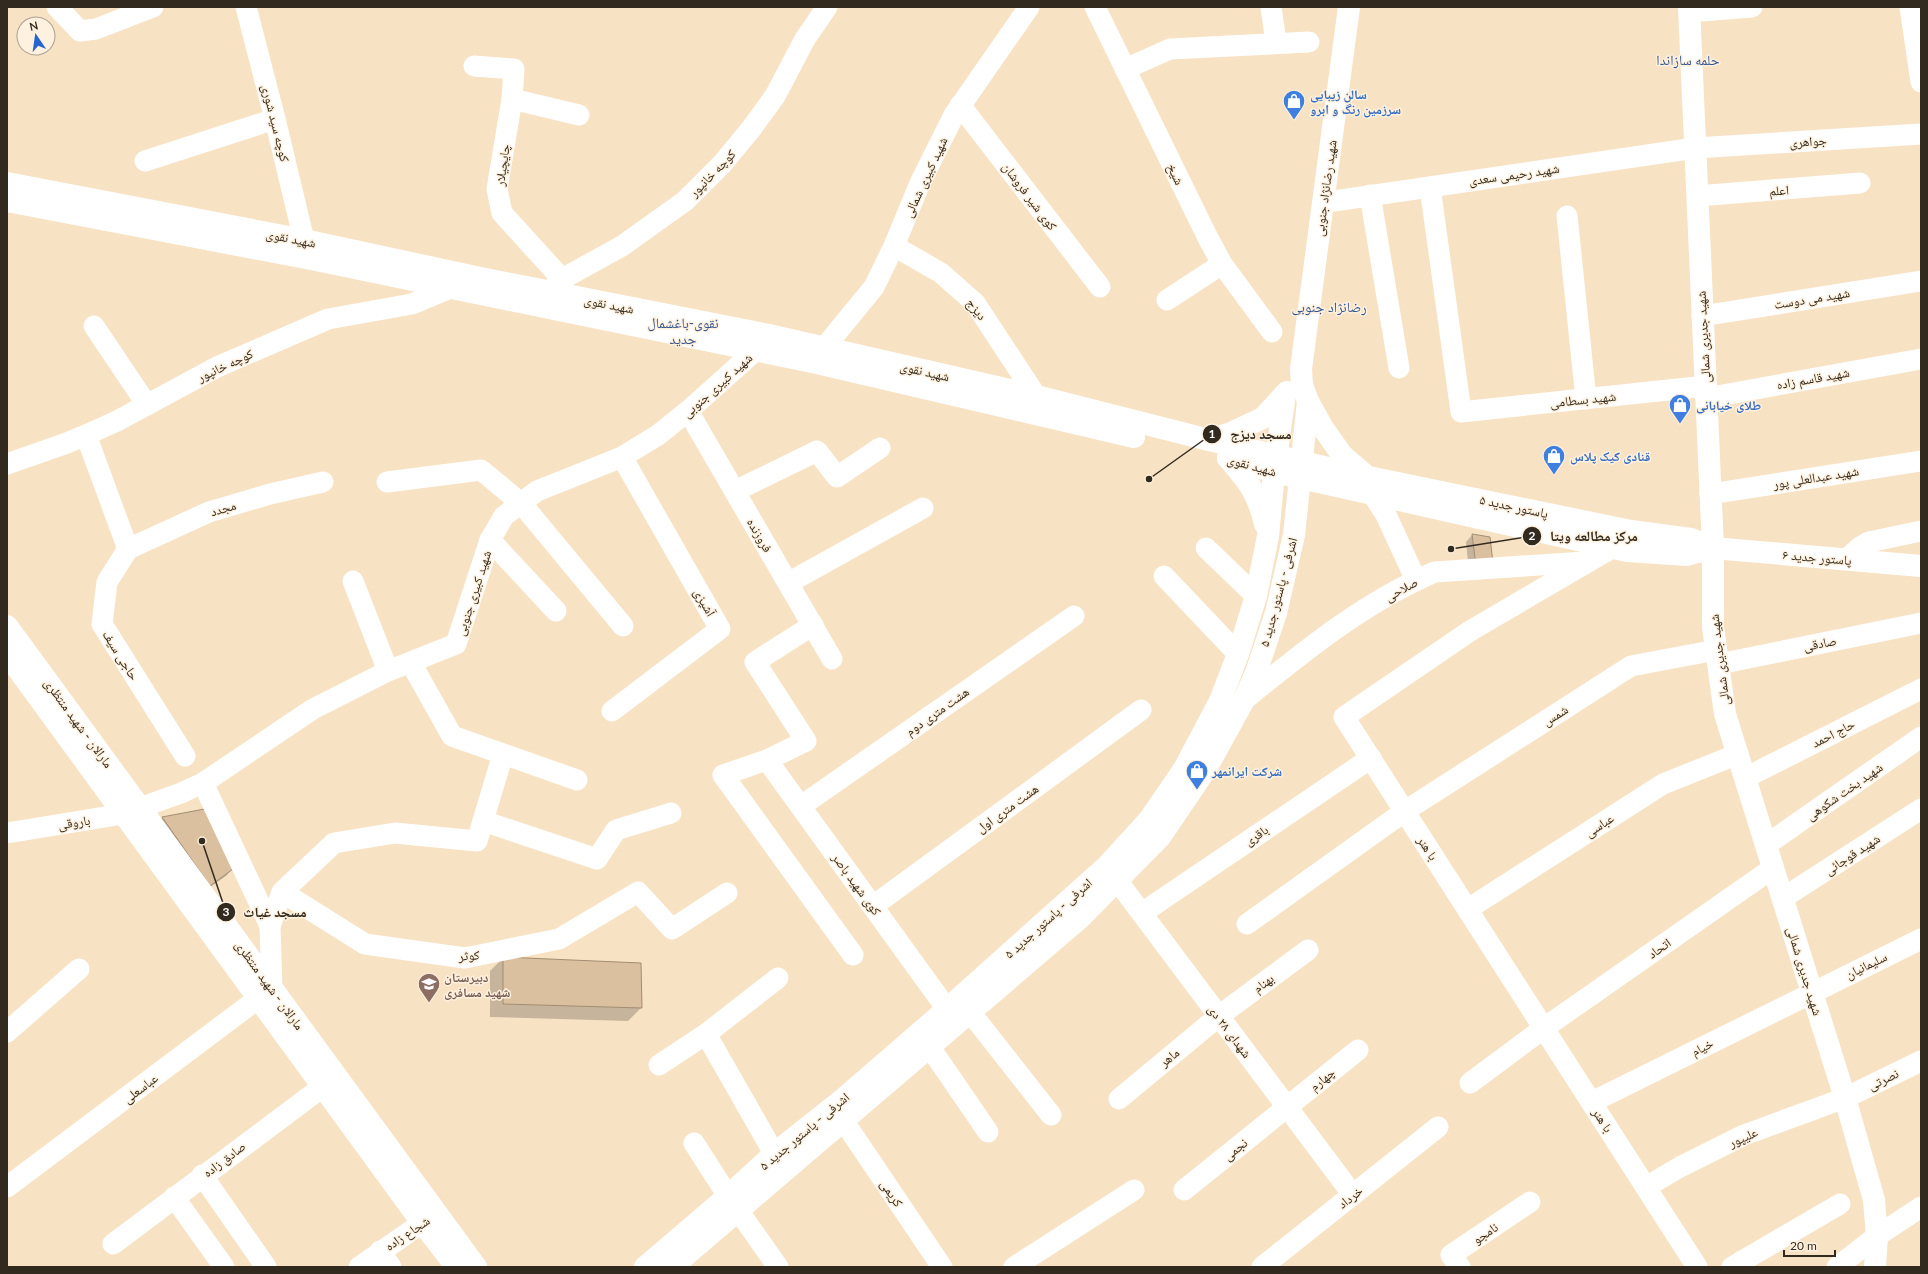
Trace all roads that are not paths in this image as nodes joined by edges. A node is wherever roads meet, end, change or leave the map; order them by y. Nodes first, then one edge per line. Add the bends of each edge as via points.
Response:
1 (57, 7) edge
2 (153, 7) edge
3 (246, 7) edge
4 (828, 7) edge
5 (1029, 7) edge
6 (1095, 7) edge
7 (1271, 7) edge
8 (1349, 7) edge
9 (1752, 7) edge
10 (1910, 7) edge
11 (1689, 9) edge
12 (1309, 42) dead end
13 (1276, 43) junction
14 (474, 66) dead end
15 (1125, 69) junction
16 (1921, 82) edge
17 (512, 100) junction
18 (960, 105) junction
19 (579, 115) dead end
20 (275, 119) junction
21 (1921, 134) edge
22 (1695, 148) junction
23 (145, 161) dead end
24 (7, 184) edge
25 (1860, 184) dead end
26 (1430, 187) junction
27 (1370, 195) junction
28 (1697, 196) junction
29 (7, 201) edge
30 (1334, 201) dead end
31 (1567, 216) dead end
32 (304, 240) junction
33 (894, 246) junction
34 (1222, 264) junction
35 (1921, 281) edge
36 (555, 285) junction
37 (1100, 287) dead end
38 (450, 288) junction
39 (1168, 300) dead end
40 (1702, 316) junction
41 (94, 326) dead end
42 (1272, 332) dead end
43 (824, 348) junction
44 (755, 351) junction
45 (1921, 359) edge
46 (1399, 368) dead end
47 (1301, 369) junction
48 (1706, 392) junction
49 (1285, 394) junction
50 (1036, 396) junction
51 (1586, 399) junction
52 (1308, 401) junction
53 (147, 405) junction
54 (688, 411) junction
55 (86, 435) junction
56 (1209, 440) junction
57 (880, 448) dead end
58 (622, 457) junction
59 (1228, 458) junction
60 (1921, 461) edge
61 (1275, 463) junction
62 (7, 464) edge
63 (1300, 469) junction
64 (324, 482) dead end
65 (387, 482) dead end
66 (1369, 484) junction
67 (734, 491) junction
68 (1710, 494) junction
69 (521, 503) junction
70 (924, 508) dead end
71 (1631, 531) junction
72 (1921, 531) edge
73 (1268, 536) junction
74 (490, 540) junction
75 (1206, 548) dead end
76 (1612, 548) junction
77 (1713, 548) junction
78 (128, 549) junction
79 (1847, 559) junction
80 (1589, 562) junction
81 (1921, 566) edge
82 (1164, 576) dead end
83 (1416, 580) junction
84 (353, 581) dead end
85 (788, 583) junction
86 (1256, 596) junction
87 (556, 611) dead end
88 (1074, 616) dead end
89 (1921, 623) edge
90 (813, 625) junction
91 (7, 626) edge
92 (623, 626) dead end
93 (1238, 654) junction
94 (7, 655) edge
95 (1718, 657) junction
96 (832, 659) dead end
97 (411, 663) junction
98 (388, 671) junction
99 (1921, 689) edge
100 (1244, 700) junction
101 (1141, 710) dead end
102 (612, 711) dead end
103 (1921, 738) edge
104 (503, 754) junction
105 (1738, 754) junction
106 (185, 756) dead end
107 (1371, 758) junction
108 (767, 760) junction
109 (1746, 778) junction
110 (577, 780) dead end
111 (203, 783) junction
112 (801, 806) junction
113 (1921, 809) edge
114 (132, 811) junction
115 (1405, 811) junction
116 (671, 813) dead end
117 (483, 821) junction
118 (7, 832) edge
119 (1766, 845) junction
120 (1773, 868) junction
121 (1112, 873) junction
122 (282, 892) junction
123 (727, 892) dead end
124 (1783, 898) junction
125 (873, 906) junction
126 (1468, 909) junction
127 (1142, 913) junction
128 (1247, 924) dead end
129 (270, 926) junction
130 (1921, 939) edge
131 (1308, 950) dead end
132 (853, 955) dead end
133 (79, 969) dead end
134 (778, 978) dead end
135 (1812, 992) junction
136 (265, 994) junction
137 (958, 1014) junction
138 (1219, 1016) junction
139 (1544, 1028) junction
140 (7, 1032) edge
141 (706, 1034) junction
142 (929, 1046) junction
143 (1358, 1050) dead end
144 (1921, 1061) edge
145 (660, 1065) dead end
146 (329, 1082) junction
147 (1470, 1083) dead end
148 (1119, 1098) dead end
149 (1845, 1098) junction
150 (1592, 1102) junction
151 (1287, 1107) junction
152 (1051, 1115) dead end
153 (842, 1120) junction
154 (1438, 1127) dead end
155 (988, 1132) dead end
156 (694, 1143) dead end
157 (780, 1162) junction
158 (202, 1176) junction
159 (7, 1187) edge
160 (1646, 1187) junction
161 (1134, 1190) dead end
162 (1184, 1190) dead end
163 (1353, 1195) junction
164 (174, 1197) junction
165 (1530, 1202) dead end
166 (733, 1203) junction
167 (1840, 1204) dead end
168 (1921, 1207) edge
169 (428, 1218) junction
170 (1877, 1236) junction
171 (113, 1244) dead end
172 (386, 1259) edge
173 (224, 1267) edge
174 (266, 1267) edge
175 (359, 1267) edge
176 (456, 1267) edge
177 (476, 1267) edge
178 (645, 1267) edge
179 (672, 1267) edge
180 (778, 1267) edge
181 (942, 1267) edge
182 (1014, 1267) edge
183 (1262, 1267) edge
184 (1460, 1267) edge
185 (1697, 1267) edge
186 (1732, 1267) edge
187 (1837, 1267) edge
188 (1875, 1267) edge

1 - 2 street via 80,31 96,29
3 - 20 street, کوچه سید شوری
4 - 36 street, کوچه خانپور via 805,39 752,130 722,164 685,201 622,246
5 - 18 street, شهید کبیری شمالی
6 - 15 street, شیخ
7 - 13 street
8 - 47 main road, شهید رضانژاد جنوبی
9 - 11 street
10 - 16 street
11 - 22 main road, شهید جدیری شمالی
12 - 13 street
13 - 15 street via 1170,49
14 - 17 street, چایچیلار via 514,69
15 - 34 street, شیخ
17 - 19 street
17 - 36 street, چایچیلار via 497,189 502,213
18 - 33 street, شهید کبیری شمالی via 920,183
18 - 37 street, کوی شیر فروشان
20 - 23 street
20 - 32 street, کوچه سید شوری
21 - 22 street, جواهری
22 - 26 street, شهید رحیمی سعدی
22 - 28 main road, شهید جدیری شمالی
24 - 32 main road, شهید نقوی
25 - 28 street, اعلم
26 - 27 street, شهید رحیمی سعدی
26 - 51 street, شهید بسطامی via 1461,412
27 - 30 street, شهید رحیمی سعدی
27 - 46 street
28 - 40 main road, شهید جدیری شمالی
29 - 38 main road, شهید نقوی
31 - 51 street
32 - 36 main road, شهید نقوی
33 - 43 street, شهید کبیری شمالی via 874,287
33 - 50 street, دیزج via 941,273 976,303
34 - 39 street
34 - 42 street, شیخ
35 - 40 street, شهید می دوست
36 - 43 main road, شهید نقوی
38 - 44 main road, شهید نقوی
38 - 53 street, کوچه خانپور via 412,304 328,319 217,367
40 - 48 main road, شهید جدیری شمالی
41 - 53 street
43 - 50 main road, شهید نقوی
44 - 54 street, شهید کبیری جنوبی
44 - 59 main road, شهید نقوی
45 - 48 street, شهید قاسم زاده
47 - 49 main road
47 - 52 main road via 1302,385
48 - 51 street, شهید بسطامی
48 - 68 main road, شهید جدیری شمالی
49 - 56 main road via 1263,418
49 - 61 main road
50 - 56 main road, شهید نقوی
52 - 63 main road
52 - 66 main road via 1342,455
53 - 55 street, کوچه خانپور
54 - 58 street, شهید کبیری جنوبی via 658,435
54 - 67 street, فروزنده
55 - 62 street, کوچه خانپور
55 - 78 street
56 - 61 main road, شهید نقوی
57 - 67 street via 837,477 817,451
58 - 69 street, شهید کبیری جنوبی via 537,491
58 - 102 street, آشپزی via 720,629
59 - 61 main road, شهید نقوی
59 - 73 main road via 1250,484 1261,506
60 - 68 street, شهید عبدالعلی پور
61 - 63 main road, شهید نقوی
61 - 73 main road, اشرفی - پاستور جدید ۵
63 - 66 main road, پاستور جدید ۵
63 - 100 main road, اشرفی - پاستور جدید ۵ via 1294,535 1276,612 1256,673
64 - 78 street, مجدد via 270,494 209,512
65 - 69 street via 481,470
66 - 71 main road, پاستور جدید ۵
66 - 76 main road, پاستور جدید ۵
66 - 83 street
67 - 85 street, فروزنده
68 - 77 main road, شهید جدیری شمالی
69 - 74 street, شهید کبیری جنوبی via 504,516
69 - 92 street
70 - 85 street
71 - 76 street, با هنر
71 - 77 main road, پاستور جدید ۵ via 1691,539
72 - 79 street via 1869,542
73 - 86 main road, اشرفی - پاستور جدید ۵
74 - 87 street
74 - 97 street, شهید کبیری جنوبی via 456,644
75 - 86 street
76 - 77 main road, پاستور جدید ۵ via 1687,555
76 - 80 street, با هنر
77 - 79 main road, پاستور جدید ۶
77 - 95 main road, شهید جدیری شمالی via 1713,627
78 - 106 street, حاجی سیف via 107,582 102,624
79 - 81 main road, پاستور جدید ۶
80 - 83 street, صلاحی via 1435,572
80 - 107 street, با هنر via 1470,631 1344,717
82 - 93 street
83 - 100 street, صلاحی via 1352,617
84 - 98 street
85 - 90 street, فروزنده
86 - 93 main road, اشرفی - پاستور جدید ۵
88 - 112 street, هشت متری دوم
89 - 95 street, صادقی
90 - 96 street, فروزنده
90 - 108 street via 755,662 806,741
91 - 114 main road, مارالان - شهید منتظری
93 - 121 main road, اشرفی - پاستور جدید ۵ via 1220,701 1184,769
94 - 114 street, مارالان - شهید منتظری
95 - 105 main road, شهید جدیری شمالی via 1725,714
95 - 115 street, شمس via 1631,666
97 - 98 street, شهید کبیری جنوبی
97 - 104 street via 452,736
98 - 111 street, شهید کبیری جنوبی via 313,709
99 - 109 street, حاج احمد
100 - 121 main road, اشرفی - پاستور جدید ۵ via 1206,769 1160,837
101 - 125 street, هشت متری اول
103 - 119 street, شهید بخت شکوهی
104 - 110 street
104 - 117 street
105 - 109 main road, شهید جدیری شمالی
105 - 126 street, عباسی via 1663,784
107 - 115 street, با هنر
107 - 127 street, باقری
108 - 112 street, کوی شهید باصر
108 - 132 street via 723,775
109 - 119 main road, شهید جدیری شمالی
111 - 114 street, شهید کبیری جنوبی
111 - 129 street
112 - 125 street, کوی شهید باصر
113 - 124 street, شهید قوجائی
114 - 118 street, باروقی
114 - 136 main road, مارالان - شهید منتظری
115 - 126 street, با هنر
115 - 128 street, شمس
116 - 117 street via 616,830 597,859
117 - 122 street via 477,841 395,833 334,843
119 - 120 main road, شهید جدیری شمالی
120 - 124 main road, شهید جدیری شمالی
120 - 139 street, اتحاد
121 - 127 street, شهدای ۲۸ دی
121 - 137 main road, اشرفی - پاستور جدید ۵ via 1079,919
122 - 123 street, کوثر via 364,944 465,958 559,939 638,892 672,929
122 - 129 street
124 - 135 main road, شهید جدیری شمالی
125 - 137 street, کوی شهید باصر
126 - 139 street, با هنر
127 - 138 street, شهدای ۲۸ دی
129 - 136 street
130 - 135 street, سلیمانیان
131 - 138 street, بهنام
133 - 140 street
134 - 141 street
135 - 149 main road, شهید جدیری شمالی
135 - 150 street, خیام
136 - 146 main road, مارالان - شهید منتظری
136 - 159 street, عباسعلی
137 - 142 main road, اشرفی - پاستور جدید ۵
137 - 152 street, کوی شهید باصر
137 - 157 main road, اشرفی - پاستور جدید ۵ via 843,1099
138 - 148 street, ماهر
138 - 151 street, شهدای ۲۸ دی
139 - 147 street, اتحاد
139 - 150 street, با هنر
141 - 145 street
141 - 157 street
142 - 153 main road, اشرفی - پاستور جدید ۵
142 - 155 street
143 - 151 street, چهارم
144 - 149 street, نصرتی
146 - 158 street, صادق زاده
146 - 169 main road, مارالان - شهید منتظری
149 - 160 street, علیپور via 1744,1135
149 - 170 main road, شهید جدیری شمالی via 1874,1200
150 - 160 street, با هنر
151 - 162 street, نجمی
151 - 163 street, شهدای ۲۸ دی
153 - 157 main road, اشرفی - پاستور جدید ۵
153 - 181 street, کریمی
154 - 163 street, خرداد
156 - 166 street
157 - 166 main road, اشرفی - پاستور جدید ۵
158 - 164 street, صادق زاده
158 - 174 street
160 - 185 street, با هنر
161 - 182 street
163 - 183 street, خرداد
164 - 171 street, صادق زاده
164 - 173 street
165 - 184 street, نامجو via 1451,1255
166 - 178 main road, اشرفی - پاستور جدید ۵
166 - 179 main road, اشرفی - پاستور جدید ۵
166 - 180 street
167 - 186 street
168 - 170 street
169 - 172 street, شجاع زاده
169 - 176 street, مارالان - شهید منتظری
169 - 177 main road, مارالان - شهید منتظری
170 - 187 street
170 - 188 main road, شهید جدیری شمالی
172 - 175 street, شجاع زاده

